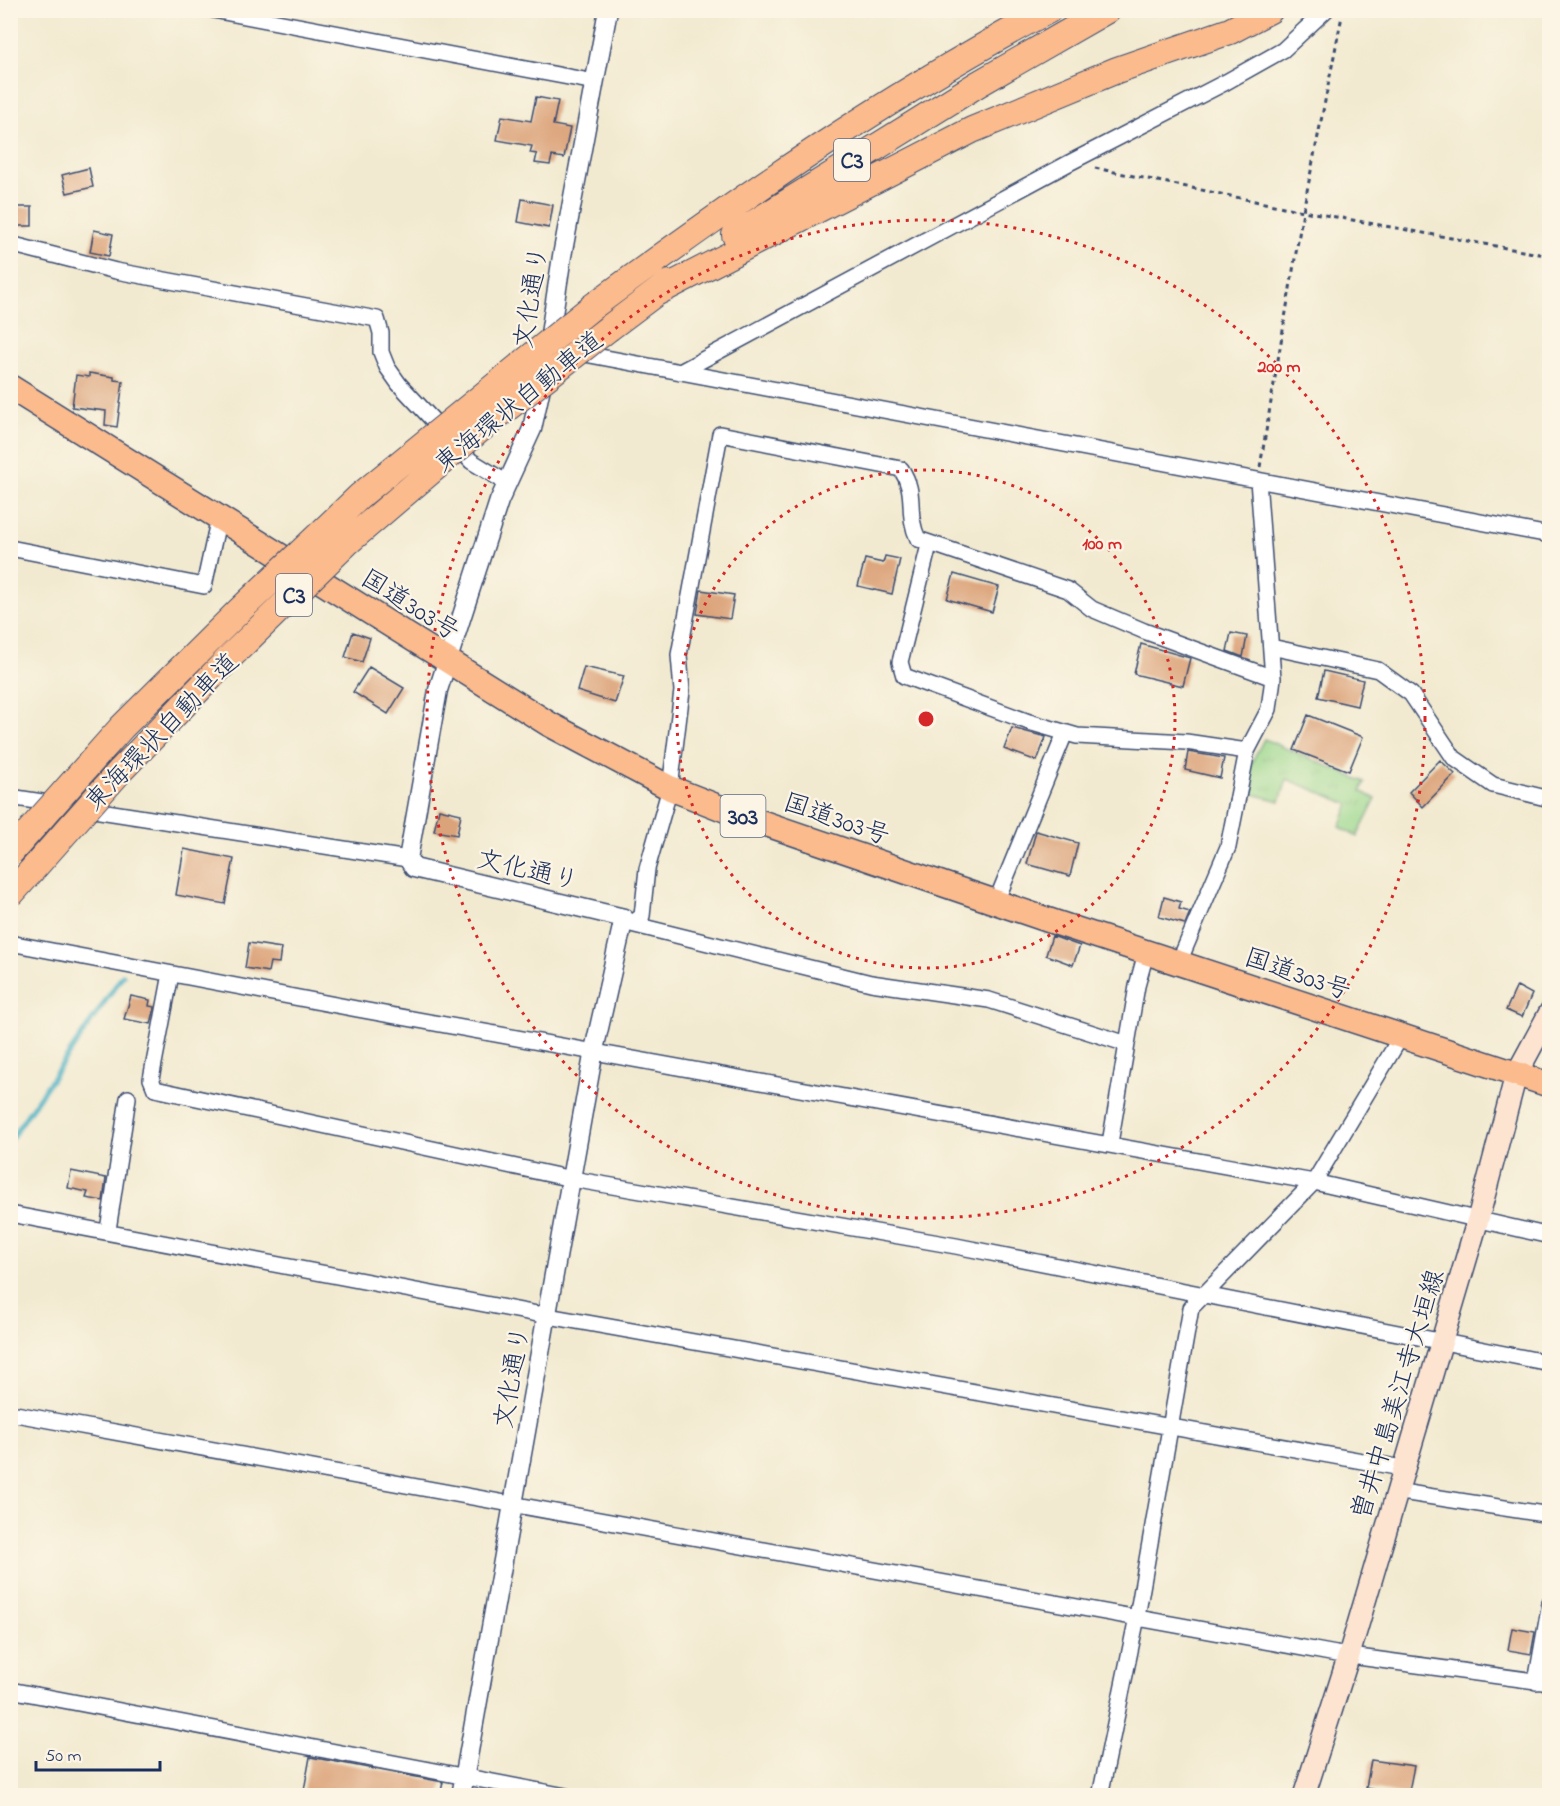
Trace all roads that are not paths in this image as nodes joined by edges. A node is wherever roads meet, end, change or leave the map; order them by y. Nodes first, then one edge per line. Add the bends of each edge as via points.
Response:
1 (213, 10) edge
2 (608, 10) edge
3 (1019, 10) edge
4 (1049, 10) edge
5 (1107, 10) edge
6 (1270, 10) edge
7 (1326, 10) edge
8 (955, 61) junction
9 (595, 82) junction
10 (10, 244) edge
11 (656, 293) junction
12 (548, 347) junction
13 (680, 372) junction
14 (10, 387) edge
15 (1258, 480) junction
16 (507, 483) junction
17 (219, 517) junction
18 (1550, 536) edge
19 (929, 545) junction
20 (10, 548) edge
21 (1271, 647) junction
22 (450, 662) junction
23 (1273, 678) junction
24 (1065, 733) junction
25 (1247, 751) junction
26 (670, 788) junction
27 (10, 797) edge
28 (1550, 800) edge
29 (10, 853) edge
30 (408, 859) junction
31 (10, 895) edge
32 (996, 902) junction
33 (10, 943) edge
34 (1146, 952) junction
35 (1179, 962) junction
36 (171, 974) junction
37 (1550, 1012) edge
38 (1400, 1038) junction
39 (1127, 1044) junction
40 (594, 1050) junction
41 (1516, 1076) junction
42 (1550, 1085) edge
43 (128, 1098) dead end
44 (1110, 1143) junction
45 (572, 1179) junction
46 (1314, 1182) junction
47 (10, 1214) edge
48 (1478, 1219) junction
49 (108, 1230) junction
50 (1550, 1236) edge
51 (1203, 1296) junction
52 (548, 1316) junction
53 (1440, 1341) junction
54 (1550, 1364) edge
55 (10, 1413) edge
56 (1171, 1426) junction
57 (1402, 1468) junction
58 (1395, 1491) junction
59 (514, 1503) junction
60 (1550, 1515) edge
61 (1550, 1604) edge
62 (1137, 1617) junction
63 (1348, 1655) junction
64 (1543, 1683) edge
65 (10, 1690) edge
66 (465, 1777) junction
67 (461, 1796) edge
68 (566, 1796) edge
69 (1100, 1796) edge
70 (1304, 1796) edge

1 - 9 street
2 - 9 street, 文化通り
3 - 8 highway
4 - 8 highway, 東海環状自動車道 / C3
5 - 11 highway, 東海環状自動車道 / C3 via 846,164 734,236
6 - 11 highway via 1230,31 1117,70 972,130
7 - 13 street via 1283,50
8 - 29 highway, 東海環状自動車道 / C3, bridge via 723,211 592,307 353,502 122,727
9 - 12 street, 文化通り
10 - 16 street via 116,271 377,319 381,352 399,384 471,461
11 - 31 highway, 東海環状自動車道 / C3, bridge via 478,431 349,541 136,754
12 - 13 street
12 - 16 street, 文化通り via 532,429
13 - 15 street
14 - 17 highway, 国道303号 / 303
15 - 18 street
15 - 21 street
16 - 22 street, 文化通り
17 - 20 street via 204,586
17 - 22 highway, 国道303号 / 303
19 - 23 street via 1068,590 1092,609
19 - 24 street via 900,662 904,676
19 - 26 street via 918,539 912,524 911,483 900,469 720,434 679,655 682,691
21 - 23 street
21 - 28 street via 1378,670 1411,694 1454,758 1493,785
22 - 26 highway, 国道303号 / 303 via 549,724
22 - 30 street, 文化通り via 438,690
23 - 25 street via 1269,709
24 - 25 street
24 - 32 street
25 - 35 street via 1228,847
26 - 32 highway, 国道303号 / 303
26 - 39 street via 647,869 642,916 631,924 871,982 989,1000
27 - 30 street
30 - 40 street, 文化通り via 414,868 624,918
32 - 34 highway, 国道303号 / 303
33 - 36 street
34 - 35 highway, 国道303号 / 303
34 - 39 street
35 - 38 highway, 国道303号 / 303
36 - 40 street
36 - 45 street via 151,1079 155,1089
37 - 41 main road, 曽井中島美江寺大垣線
38 - 41 highway, 国道303号 / 303
38 - 46 street
39 - 44 street
40 - 44 street
40 - 45 street, 文化通り
41 - 42 highway, 国道303号 / 303
41 - 48 main road, 曽井中島美江寺大垣線
43 - 49 street
44 - 46 street
45 - 51 street via 956,1246
45 - 52 street, 文化通り
46 - 48 street
46 - 51 street
47 - 49 street
48 - 50 street
48 - 53 main road, 曽井中島美江寺大垣線
49 - 52 street
51 - 53 street
51 - 56 street via 1191,1308
52 - 56 street
52 - 59 street, 文化通り
53 - 54 street
53 - 57 main road, 曽井中島美江寺大垣線
55 - 59 street
56 - 57 street
56 - 62 street
57 - 58 main road, 曽井中島美江寺大垣線
58 - 60 street
58 - 63 main road, 曽井中島美江寺大垣線
59 - 62 street
59 - 66 street, 文化通り
61 - 64 street
62 - 63 street
62 - 69 street
63 - 64 street
63 - 70 main road, 曽井中島美江寺大垣線
65 - 66 street
66 - 67 street, 文化通り
66 - 68 street

